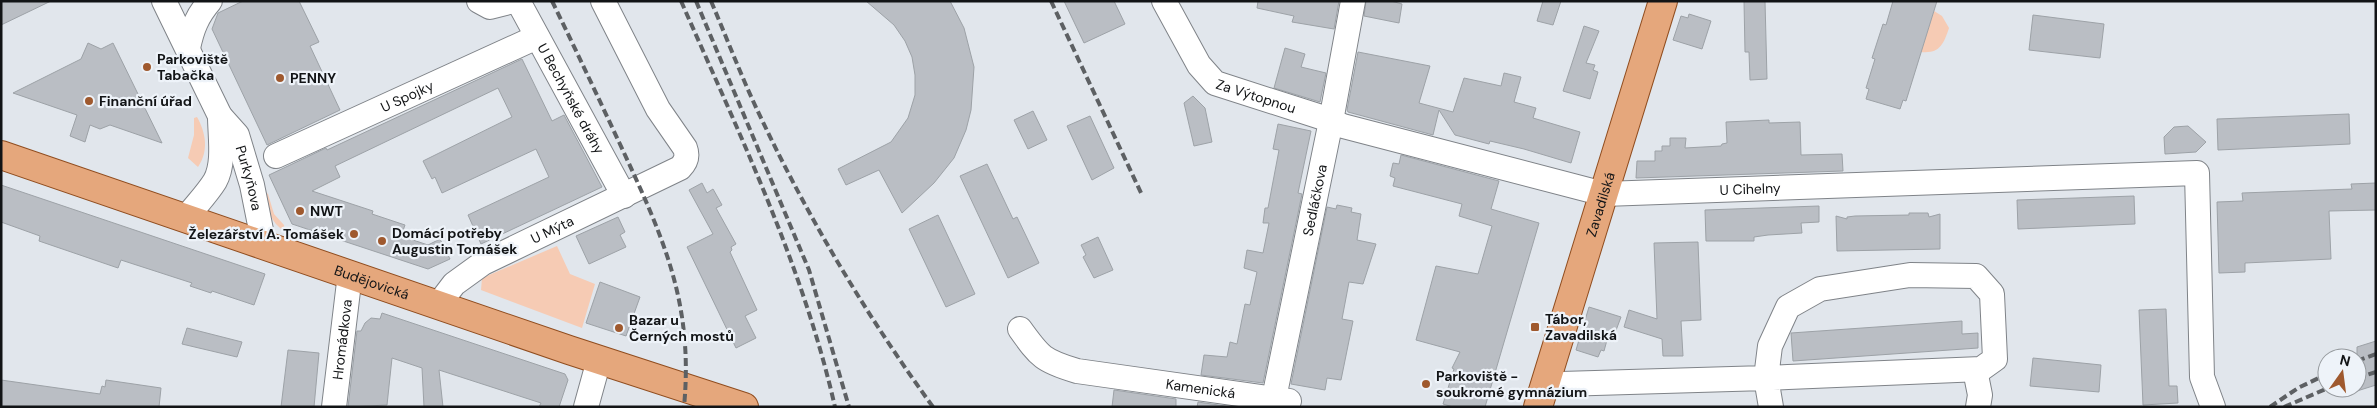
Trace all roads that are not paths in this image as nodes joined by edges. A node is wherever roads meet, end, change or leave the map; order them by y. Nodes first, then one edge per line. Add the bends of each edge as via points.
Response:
1 (164, 1) edge
2 (210, 1) edge
3 (479, 1) edge
4 (513, 1) edge
5 (518, 1) edge
6 (603, 1) edge
7 (1164, 1) edge
8 (1352, 1) edge
9 (1663, 1) edge
10 (537, 37) junction
11 (188, 48) junction
12 (220, 116) junction
13 (1331, 121) junction
14 (1, 155) edge
15 (276, 156) dead end
16 (1604, 194) junction
17 (624, 196) junction
18 (186, 218) junction
19 (264, 245) junction
20 (350, 274) junction
21 (438, 305) junction
22 (1020, 329) dead end
23 (599, 360) junction
24 (1975, 370) junction
25 (1766, 378) junction
26 (1542, 395) edge
27 (1282, 399) joint
28 (737, 406) edge
29 (334, 407) edge
30 (586, 407) edge
31 (1771, 407) edge
32 (1978, 407) edge
33 (2212, 407) edge

1 - 11 street, Purkyňova
2 - 11 street via 192,28
3 - 4 street via 490,7
5 - 10 street, U Bechyňské dráhy
6 - 17 street, U Mýta via 658,109 687,153 680,168
7 - 13 street, Za Výtopnou via 1199,65 1215,83
8 - 13 street, Sedláčkova
9 - 16 main road, Zavadilská
10 - 15 street, U Spojky
10 - 17 street, U Bechyňské dráhy
11 - 12 street, Purkyňova
12 - 18 street, Purkyňova via 220,162 215,181
12 - 19 street, Purkyňova via 237,135 243,150
13 - 16 street, U Cihelny
13 - 27 street, Sedláčkova
14 - 18 main road, Budějovická
16 - 26 main road, Zavadilská
16 - 33 street, U Cihelny via 2197,173 2202,377
17 - 21 street, U Mýta via 483,263 454,284
18 - 19 main road, Budějovická
19 - 20 main road, Budějovická
20 - 21 main road, Budějovická
20 - 29 street, Hromádkova
21 - 23 main road, Budějovická
22 - 27 street, Kamenická via 1038,354 1051,364 1077,371
23 - 28 main road, Budějovická
23 - 30 street
24 - 25 street
24 - 25 street via 1981,370 1995,359 1992,294 1976,276 1910,275 1820,289 1788,307 1770,346
24 - 32 street via 1980,395
25 - 26 street
25 - 31 street

